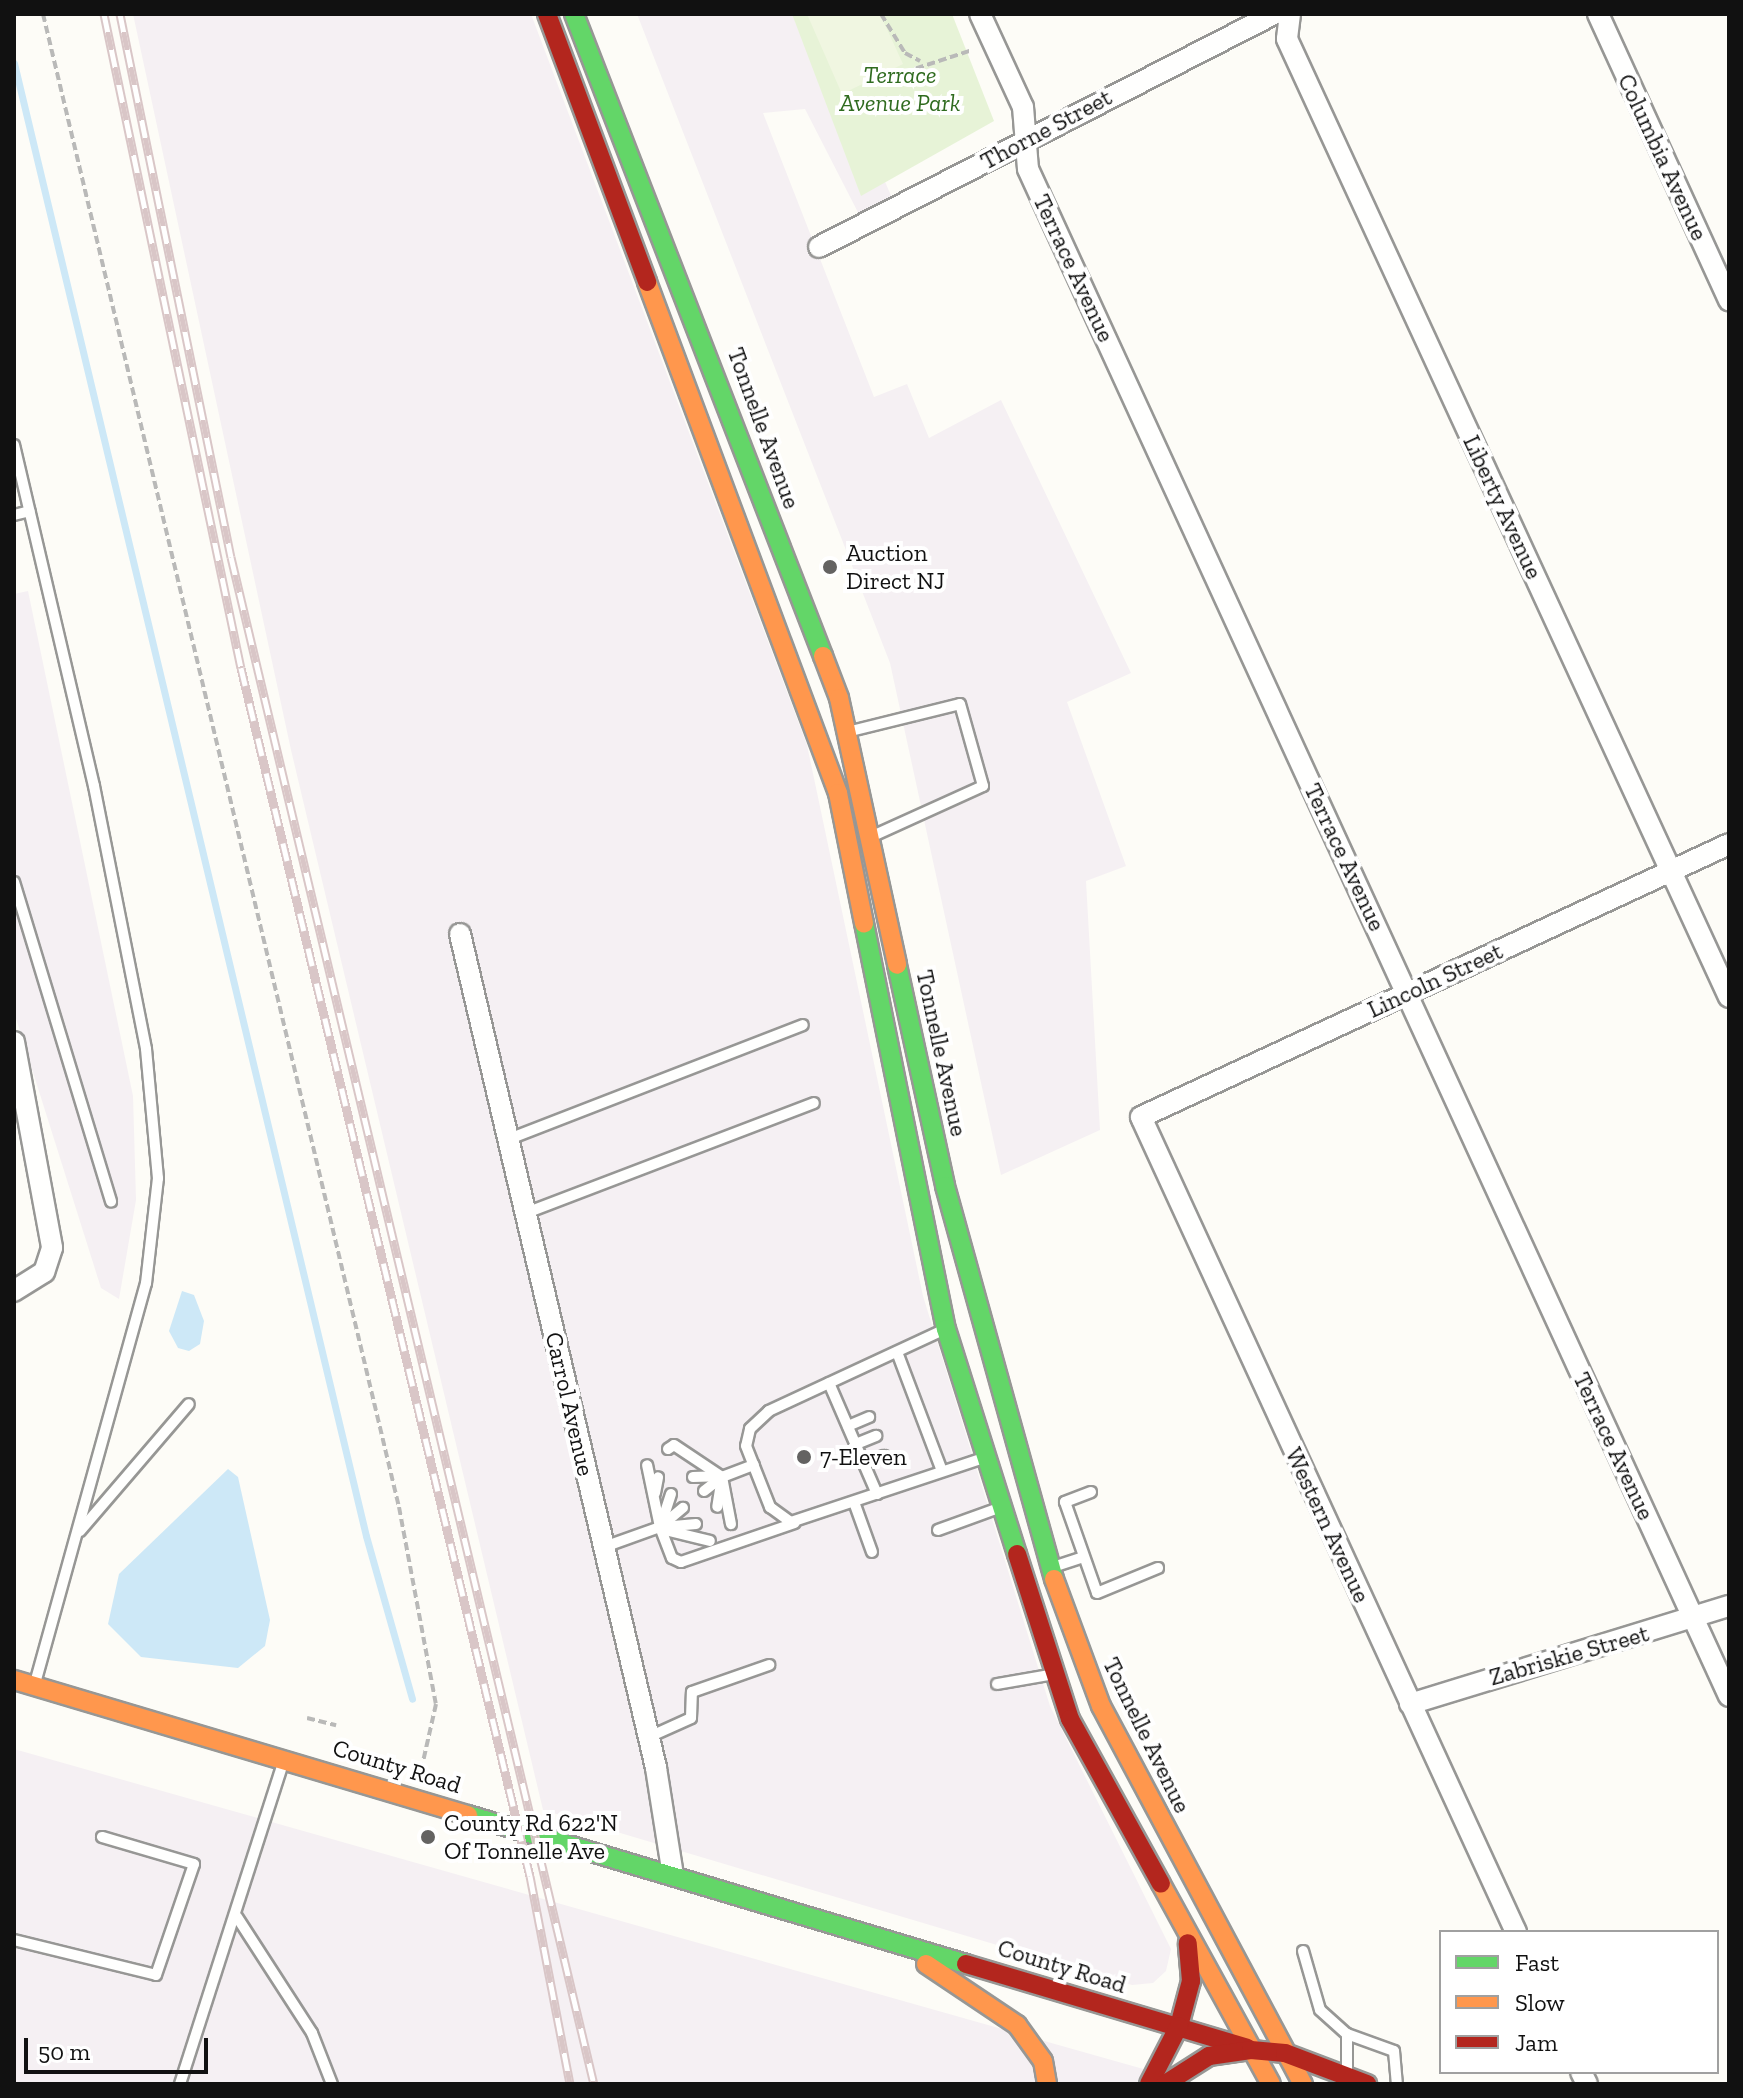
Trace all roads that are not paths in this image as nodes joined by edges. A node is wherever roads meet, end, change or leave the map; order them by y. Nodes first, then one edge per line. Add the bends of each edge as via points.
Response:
1 (547, 14) edge
2 (574, 14) edge
3 (980, 14) edge
4 (1274, 14) edge
5 (1290, 14) edge
6 (1598, 14) edge
7 (1029, 135) junction
8 (819, 247) dead end
9 (1729, 300) edge
10 (14, 445) edge
11 (30, 511) junction
12 (14, 515) edge
13 (848, 732) junction
14 (873, 836) junction
15 (1729, 844) edge
16 (1671, 870) junction
17 (14, 882) edge
18 (460, 934) dead end
19 (1407, 993) junction
20 (1729, 997) edge
21 (803, 1025) dead end
22 (14, 1042) edge
23 (814, 1103) dead end
24 (14, 1112) edge
25 (1141, 1117) joint
26 (509, 1139) junction
27 (30, 1153) junction
28 (111, 1202) dead end
29 (526, 1213) junction
30 (14, 1291) edge
31 (946, 1329) junction
32 (897, 1352) junction
33 (829, 1383) junction
34 (915, 1399) junction
35 (189, 1404) dead end
36 (902, 1404) dead end
37 (869, 1417) dead end
38 (922, 1418) junction
39 (909, 1423) dead end
40 (848, 1426) junction
41 (876, 1436) dead end
42 (929, 1438) junction
43 (917, 1443) dead end
44 (856, 1444) junction
45 (668, 1449) dead end
46 (884, 1456) dead end
47 (984, 1457) junction
48 (678, 1461) dead end
49 (864, 1464) junction
50 (647, 1465) dead end
51 (754, 1465) junction
52 (942, 1471) junction
53 (658, 1477) dead end
54 (693, 1477) dead end
55 (722, 1477) junction
56 (704, 1491) dead end
57 (1091, 1492) dead end
58 (671, 1494) dead end
59 (877, 1494) junction
60 (854, 1502) junction
61 (717, 1507) dead end
62 (1000, 1507) junction
63 (683, 1508) dead end
64 (800, 1521) junction
65 (696, 1524) dead end
66 (731, 1524) dead end
67 (660, 1527) junction
68 (1074, 1529) junction
69 (938, 1530) dead end
70 (76, 1536) junction
71 (710, 1541) dead end
72 (1041, 1542) junction
73 (604, 1547) junction
74 (872, 1552) dead end
75 (1084, 1557) junction
76 (1050, 1568) junction
77 (1158, 1568) dead end
78 (1729, 1606) edge
79 (1694, 1618) junction
80 (769, 1665) dead end
81 (1055, 1674) junction
82 (14, 1680) edge
83 (997, 1684) dead end
84 (35, 1685) junction
85 (1729, 1696) edge
86 (1410, 1704) junction
87 (649, 1737) junction
88 (285, 1758) junction
89 (102, 1837) dead end
90 (673, 1875) junction
91 (237, 1917) junction
92 (858, 1929) junction
93 (1515, 1930) edge
94 (1188, 1938) junction
95 (14, 1940) edge
96 (1303, 1951) dead end
97 (1179, 2026) junction
98 (1347, 2034) junction
99 (1251, 2050) junction
100 (1285, 2053) junction
101 (1347, 2075) junction
102 (180, 2084) edge
103 (332, 2084) edge
104 (1047, 2084) edge
105 (1149, 2084) edge
106 (1165, 2084) edge
107 (1271, 2084) edge
108 (1303, 2084) edge
109 (1367, 2084) edge
110 (1397, 2084) edge

1 - 31 main road via 838,793
2 - 13 main road, Tonnelle Avenue via 691,300
3 - 7 street, Terrace Avenue
4 - 7 street, Thorne Street
5 - 16 street, Liberty Avenue via 1287,39
6 - 9 street, Columbia Avenue
7 - 8 street, Thorne Street
7 - 19 street, Terrace Avenue via 1028,169
10 - 11 lane
11 - 12 lane
11 - 70 lane via 94,786 157,1118 146,1283
13 - 14 main road, Tonnelle Avenue
13 - 14 lane via 960,704 983,786
14 - 72 main road, Tonnelle Avenue via 945,1186
15 - 16 street, Lincoln Street
16 - 19 street, Lincoln Street
16 - 20 street, Liberty Avenue
17 - 28 lane
18 - 26 street, Carrol Avenue
19 - 25 street, Lincoln Street
19 - 79 street, Terrace Avenue
21 - 26 lane
22 - 27 street
23 - 29 lane
24 - 27 street
25 - 86 street, Western Avenue
26 - 29 street, Carrol Avenue
27 - 30 street via 52,1248 37,1280
29 - 73 street, Carrol Avenue
31 - 32 lane
31 - 47 main road
32 - 33 lane
32 - 34 lane
33 - 40 lane
33 - 51 lane via 755,1422 746,1446
34 - 36 lane
34 - 38 lane
35 - 70 lane
37 - 40 lane
38 - 39 lane
38 - 42 lane
40 - 44 lane
41 - 44 lane
42 - 43 lane
42 - 52 lane
44 - 49 lane
45 - 55 lane via 674,1445
46 - 49 lane
47 - 52 lane
47 - 62 main road
48 - 55 lane
49 - 59 lane
50 - 67 lane
51 - 55 lane
51 - 64 lane via 774,1512
52 - 59 lane
53 - 67 lane
54 - 55 lane
55 - 56 lane
55 - 61 lane
55 - 66 lane
57 - 68 lane via 1065,1502
58 - 67 lane
59 - 60 lane
60 - 64 lane
60 - 74 lane
62 - 69 lane
62 - 81 main road
63 - 67 lane
64 - 67 lane via 681,1562 672,1558
65 - 67 lane
67 - 71 lane via 705,1546
67 - 73 lane
68 - 72 lane
68 - 75 lane
70 - 84 lane
72 - 76 main road, Tonnelle Avenue
73 - 87 street, Carrol Avenue
75 - 76 lane
75 - 77 lane via 1097,1593
76 - 100 main road, Tonnelle Avenue via 1101,1706
78 - 79 street, Zabriskie Street
79 - 85 street, Terrace Avenue
79 - 86 street, Zabriskie Street
80 - 87 lane via 692,1692 691,1718
81 - 83 lane
81 - 94 main road via 1070,1719
82 - 84 main road, County Road
84 - 88 main road, County Road
86 - 93 street, Western Avenue
87 - 90 street, Carrol Avenue
88 - 90 main road, County Road
88 - 91 lane
89 - 95 lane via 194,1864 156,1975
90 - 92 main road, County Road
91 - 102 lane
91 - 103 lane via 312,2033
92 - 97 main road, County Road
92 - 104 main road, County Road via 958,1980 1017,2025 1043,2061
94 - 97 main road via 1191,1981
94 - 99 main road
96 - 98 lane via 1320,2010
97 - 99 main road, County Road
97 - 105 main road
98 - 101 lane
98 - 110 lane via 1394,2051
99 - 100 main road
99 - 106 main road via 1209,2056
99 - 107 main road
100 - 101 main road
100 - 108 main road, Tonnelle Avenue
101 - 109 main road

